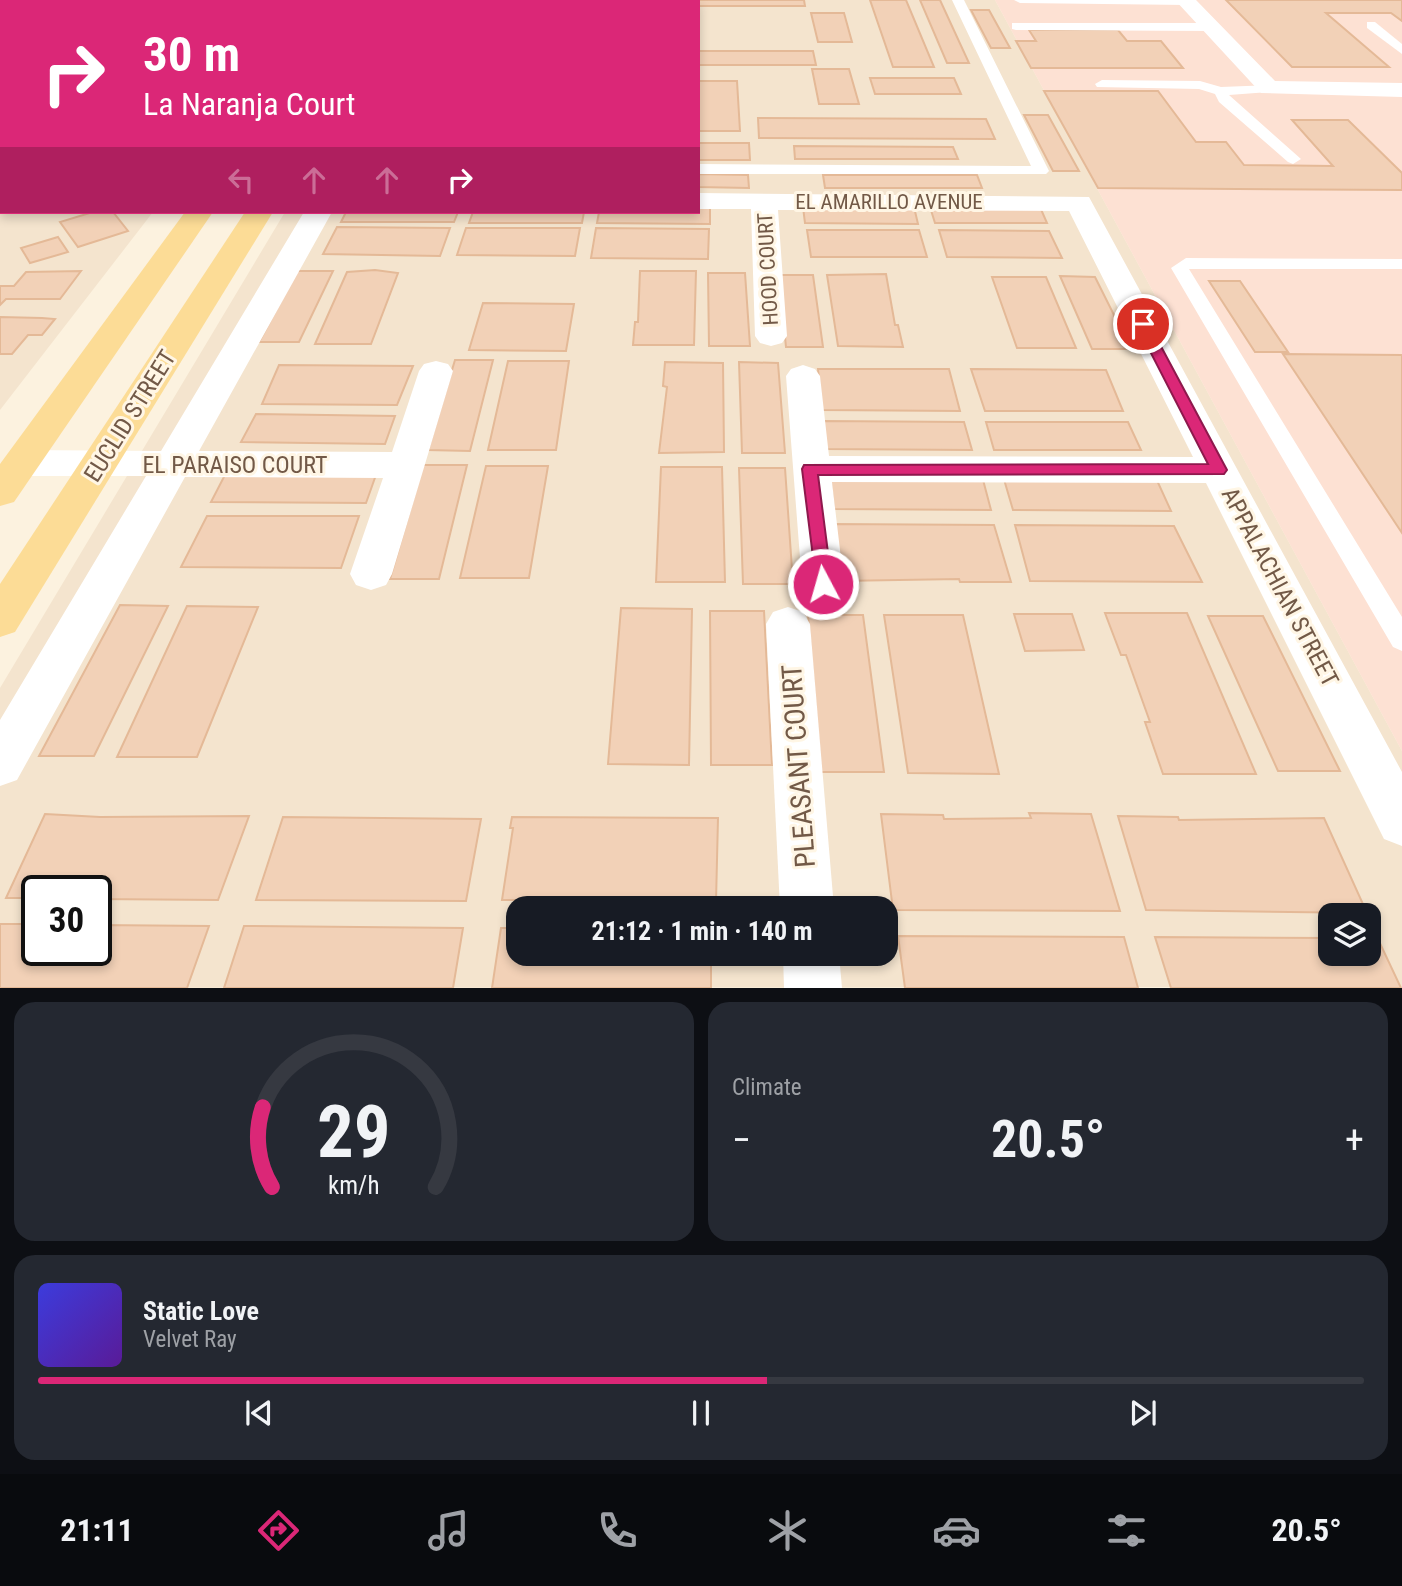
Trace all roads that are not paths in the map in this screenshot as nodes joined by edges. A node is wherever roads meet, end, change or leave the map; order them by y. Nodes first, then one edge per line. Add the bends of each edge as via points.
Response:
1 (958, 0) edge
2 (1020, 0) edge
3 (1186, 1) edge
4 (1371, 25) dead end
5 (1016, 26) dead end
6 (1211, 27) junction
7 (1402, 50) edge
8 (1102, 84) dead end
9 (1269, 88) junction
10 (1402, 90) edge
11 (1220, 91) junction
12 (1293, 159) dead end
13 (700, 169) edge
14 (700, 201) edge
15 (764, 201) junction
16 (1079, 203) joint
17 (199, 214) edge
18 (258, 214) edge
19 (317, 214) edge
20 (1402, 264) edge
21 (771, 336) dead end
22 (436, 371) dead end
23 (803, 376) dead end
24 (100, 464) junction
25 (172, 465) junction
26 (407, 465) junction
27 (810, 469) junction
28 (1219, 470) junction
29 (10, 478) edge
30 (371, 574) dead end
31 (823, 584) dead end
32 (0, 620) edge
33 (788, 624) dead end
34 (1402, 639) edge
35 (0, 764) edge
36 (1402, 822) edge
37 (806, 896) edge
38 (812, 966) edge
39 (813, 988) edge

1 - 13 lane via 1041,171
2 - 3 lane
3 - 6 street
4 - 7 lane
5 - 6 lane
6 - 9 street
8 - 11 lane via 1200,85
9 - 10 street
9 - 11 lane
11 - 12 lane
14 - 15 street, EL AMARILLO AVENUE
15 - 16 street, EL AMARILLO AVENUE
15 - 21 street, HOOD COURT
16 - 28 street, APPALACHIAN STREET
17 - 29 main road
18 - 24 main road, EUCLID STREET
19 - 25 street
20 - 34 lane via 1186,263 1180,268
22 - 26 street
23 - 27 street
24 - 25 street, EL PARAISO COURT
24 - 29 street, EL PARAISO COURT
24 - 32 main road, EUCLID STREET
25 - 26 street, EL PARAISO COURT
25 - 35 street
26 - 30 street
27 - 28 street
27 - 31 street
28 - 36 street, APPALACHIAN STREET
33 - 37 street, PLEASANT COURT
38 - 39 street

